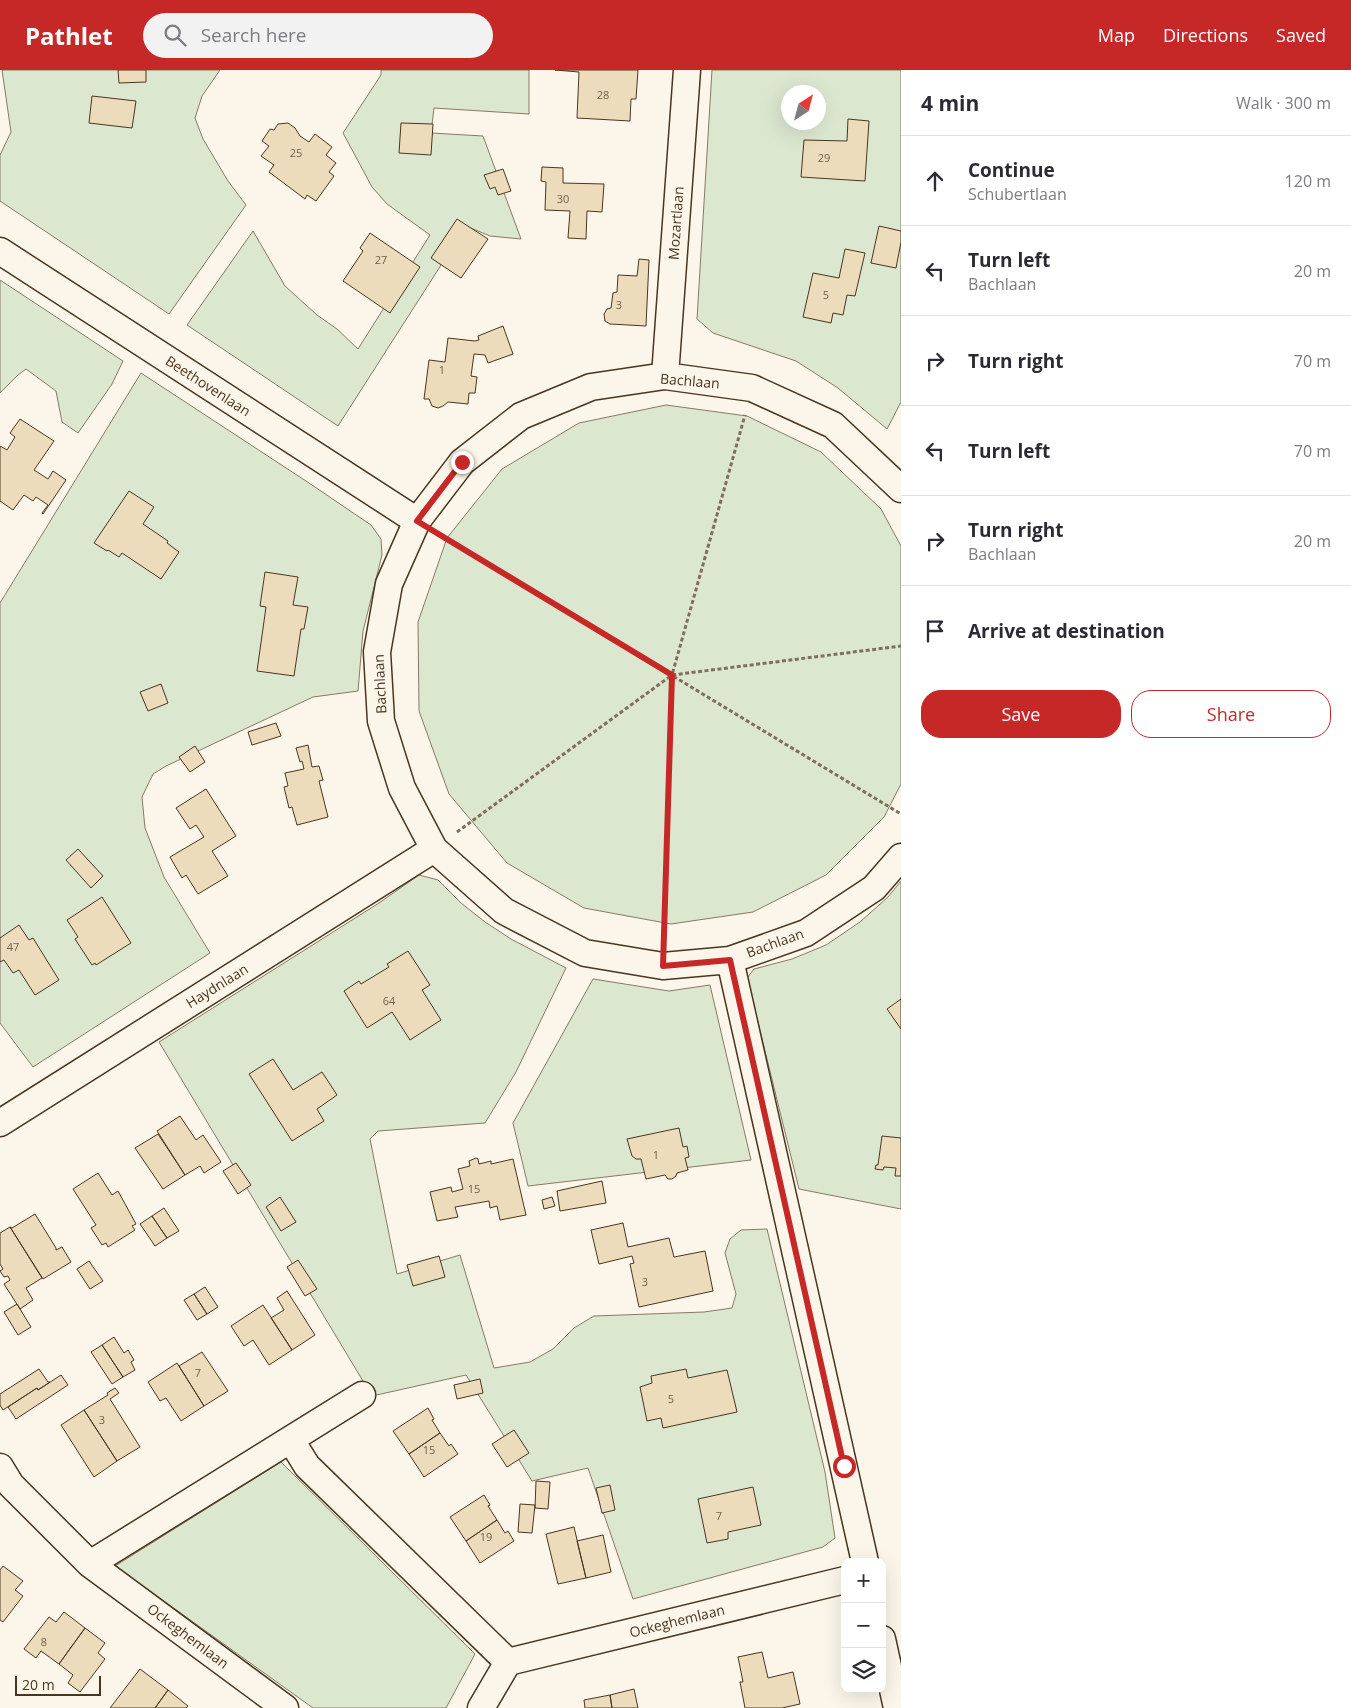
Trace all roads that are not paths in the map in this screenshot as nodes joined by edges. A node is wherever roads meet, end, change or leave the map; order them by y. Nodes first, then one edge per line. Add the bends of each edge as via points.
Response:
1 (687, 70) edge
2 (0, 250) edge
3 (665, 376) junction
4 (901, 489) edge
5 (417, 521) junction
6 (434, 849) junction
7 (901, 857) edge
8 (730, 960) junction
9 (0, 1123) edge
10 (362, 1395) dead end
11 (291, 1440) junction
12 (0, 1467) edge
13 (864, 1558) edge
14 (90, 1564) junction
15 (841, 1581) edge
16 (884, 1648) edge
17 (508, 1662) junction
18 (285, 1708) edge
19 (481, 1708) edge
20 (897, 1708) edge

1 - 3 street, Mozartlaan
2 - 5 street, Beethovenlaan
3 - 4 street, Bachlaan via 752,388 833,425
3 - 5 street, Bachlaan via 591,387 522,416 462,462
5 - 6 street, Bachlaan via 389,584 377,652 381,721 402,788
6 - 8 street, Bachlaan via 504,911 585,953 663,966
6 - 9 street, Haydnlaan
7 - 8 street, Bachlaan via 874,888 806,933
8 - 13 street
10 - 11 street
11 - 14 street
11 - 17 street via 307,1466
12 - 14 street, Ockeghemlaan via 11,1484
14 - 18 street, Ockeghemlaan
15 - 17 street, Ockeghemlaan
16 - 20 street
17 - 19 street

